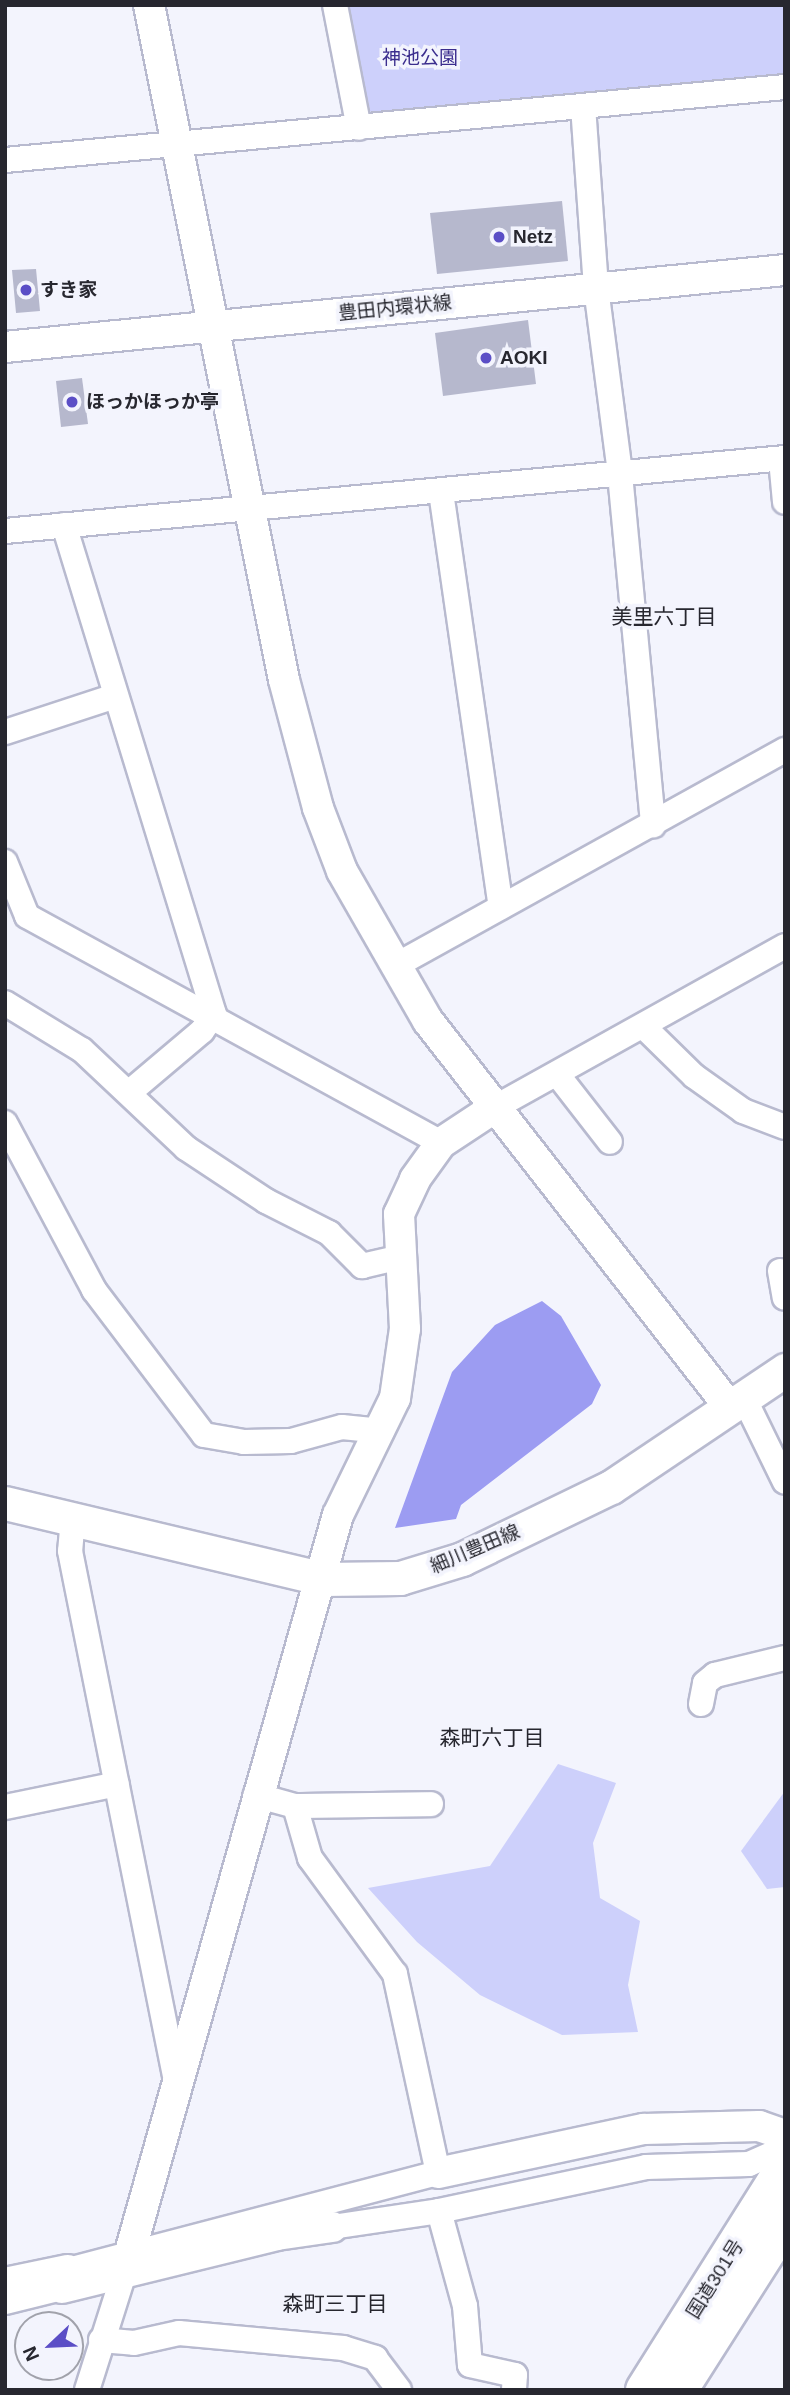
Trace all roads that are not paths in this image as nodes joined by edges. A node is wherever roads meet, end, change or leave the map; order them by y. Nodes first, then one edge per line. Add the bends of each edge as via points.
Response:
1 (149, 5) edge
2 (335, 5) edge
3 (785, 86) edge
4 (583, 106) junction
5 (359, 128) junction
6 (176, 144) junction
7 (5, 160) edge
8 (785, 270) edge
9 (596, 288) junction
10 (215, 327) junction
11 (5, 347) edge
12 (783, 458) edge
13 (620, 474) junction
14 (442, 492) junction
15 (785, 502) edge
16 (247, 506) junction
17 (64, 525) junction
18 (5, 531) edge
19 (115, 696) junction
20 (5, 732) edge
21 (785, 750) edge
22 (653, 825) junction
23 (5, 862) edge
24 (501, 907) junction
25 (785, 946) edge
26 (395, 966) junction
27 (5, 1003) edge
28 (214, 1014) junction
29 (644, 1027) junction
30 (557, 1074) junction
31 (131, 1091) junction
32 (494, 1108) junction
33 (5, 1123) edge
34 (785, 1127) edge
35 (610, 1142) dead end
36 (441, 1143) junction
37 (397, 1258) junction
38 (780, 1271) dead end
39 (785, 1298) edge
40 (785, 1370) edge
41 (737, 1403) junction
42 (382, 1432) junction
43 (785, 1482) edge
44 (5, 1503) edge
45 (73, 1518) junction
46 (323, 1579) junction
47 (785, 1658) edge
48 (701, 1704) dead end
49 (117, 1784) junction
50 (255, 1795) junction
51 (431, 1804) dead end
52 (295, 1806) junction
53 (5, 1807) edge
54 (177, 2087) junction
55 (785, 2134) edge
56 (785, 2148) edge
57 (785, 2168) edge
58 (438, 2173) junction
59 (439, 2211) junction
60 (785, 2222) edge
61 (332, 2227) joint
62 (125, 2262) junction
63 (65, 2279) junction
64 (5, 2283) edge
65 (5, 2302) edge
66 (101, 2340) junction
67 (87, 2390) edge
68 (399, 2390) edge
69 (514, 2390) edge
70 (645, 2390) edge
71 (678, 2390) edge

1 - 6 street
2 - 5 street
3 - 4 street
4 - 5 street
4 - 9 street
5 - 6 street
6 - 7 street
6 - 10 street
8 - 9 street, 豊田内環状線
9 - 10 street, 豊田内環状線
9 - 13 street
10 - 11 street, 豊田内環状線
10 - 16 street
12 - 13 street
12 - 15 street
13 - 14 street
13 - 22 street
14 - 16 street
14 - 24 street
16 - 17 street
16 - 26 street via 318,808 342,871
17 - 18 street
17 - 19 street
19 - 20 street
19 - 28 street
21 - 22 street
22 - 24 street
23 - 28 street via 27,916
24 - 26 street
25 - 29 street
26 - 32 street via 428,1021
27 - 31 street via 82,1050
28 - 31 street via 202,1031
28 - 36 street
29 - 30 street
29 - 34 street via 694,1076 743,1111
30 - 32 street
30 - 35 street
31 - 37 street via 186,1149 266,1201 329,1233 362,1266
32 - 36 street
32 - 41 street
33 - 42 street via 94,1290 204,1435 244,1442 291,1441 342,1427
36 - 37 street via 415,1179 399,1214
37 - 42 street via 405,1329 403,1366
38 - 39 street
40 - 41 main road, 細川豊田線
41 - 43 street
41 - 46 main road, 細川豊田線 via 611,1487 462,1559 400,1578
42 - 46 street via 338,1515
44 - 45 main road, 細川豊田線
45 - 46 main road, 細川豊田線
45 - 49 street via 70,1551
46 - 50 street
47 - 48 street via 715,1675 705,1683
49 - 53 street
49 - 54 street
50 - 52 street
50 - 54 street
51 - 52 street
52 - 58 street via 310,1858 396,1974
54 - 62 street
55 - 58 street via 758,2126 643,2129
56 - 59 street via 749,2164 646,2167
57 - 70 highway, 国道301号
58 - 62 street
59 - 61 street
59 - 69 street via 465,2306 470,2365 516,2375
60 - 71 highway, 国道301号
61 - 62 street
62 - 63 street
62 - 66 street
63 - 64 street
63 - 65 street
66 - 67 street
66 - 68 street via 134,2343 179,2333 343,2347 375,2358

